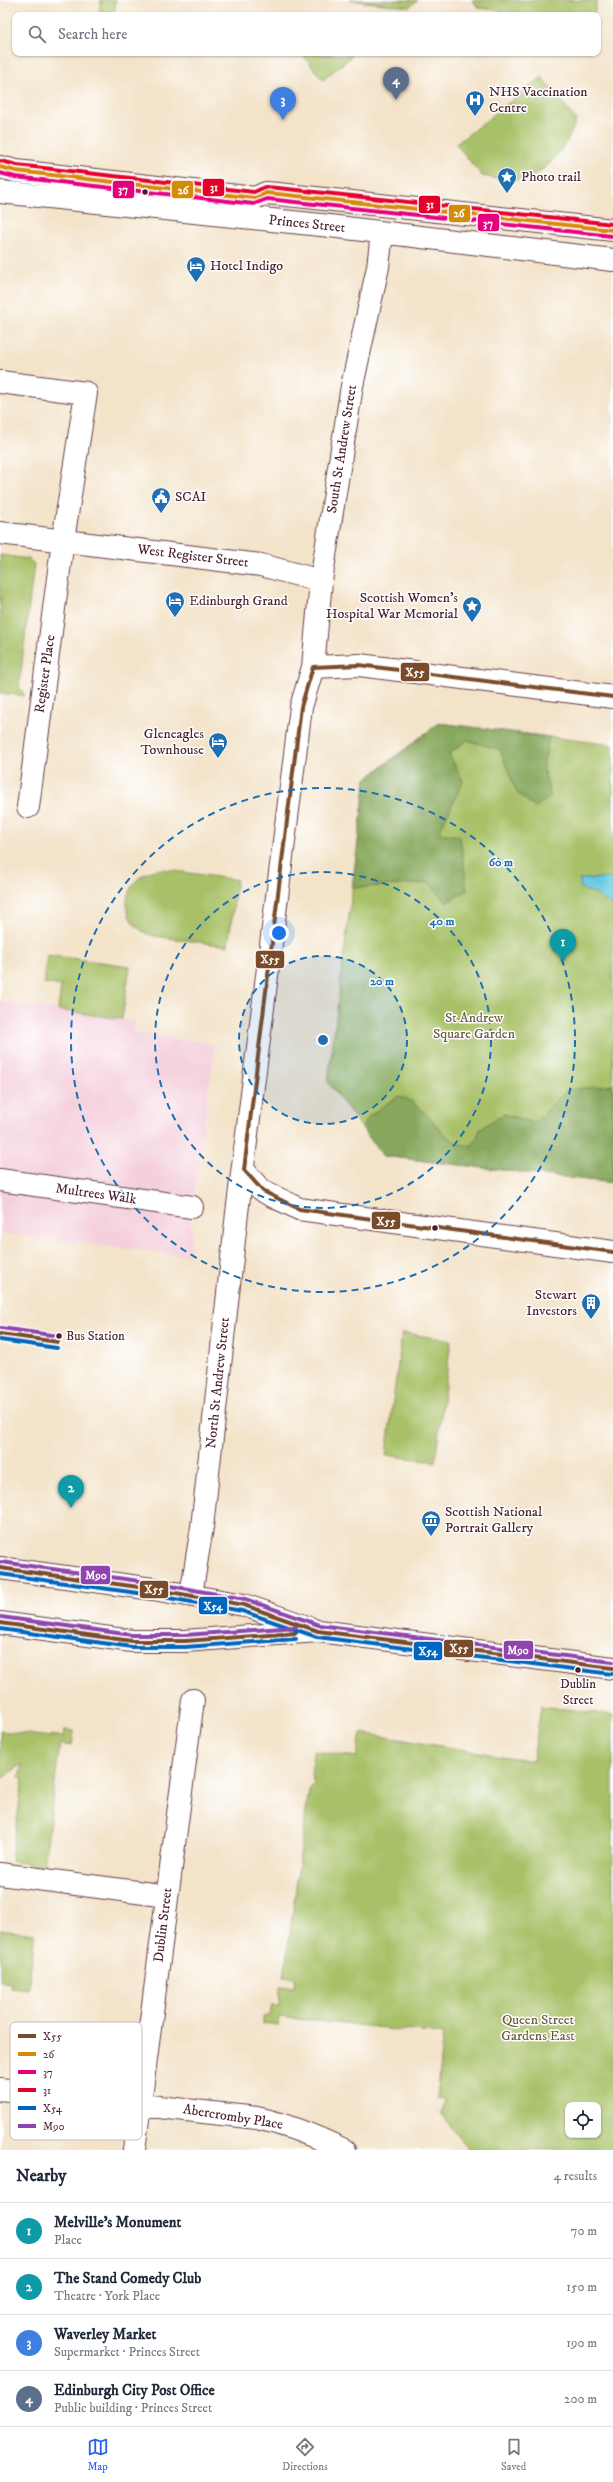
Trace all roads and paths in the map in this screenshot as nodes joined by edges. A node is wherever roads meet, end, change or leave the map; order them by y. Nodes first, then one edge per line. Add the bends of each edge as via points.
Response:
1 (0, 167) edge
2 (0, 192) edge
3 (613, 230) edge
4 (382, 233) junction
5 (613, 260) edge
6 (0, 382) edge
7 (0, 533) edge
8 (63, 540) junction
9 (321, 581) junction
10 (313, 667) junction
11 (613, 698) edge
12 (28, 807) dead end
13 (244, 1170) junction
14 (0, 1180) edge
15 (192, 1207) dead end
16 (613, 1252) edge
17 (0, 1568) edge
18 (191, 1595) junction
19 (0, 1623) edge
20 (318, 1631) junction
21 (613, 1668) edge
22 (193, 1700) dead end
23 (0, 1874) edge
24 (167, 1896) junction
25 (0, 2089) edge
26 (10, 2090) edge
27 (142, 2097) edge
28 (142, 2105) edge
29 (136, 2140) edge
30 (134, 2150) edge
31 (344, 2150) edge

1 - 3 street, Princes Street via 16,171 255,198 266,193 278,194
2 - 4 street, Princes Street
4 - 5 street, Princes Street
4 - 9 street, South St Andrew Street via 378,267 352,386
6 - 8 street via 86,393
7 - 8 street, West Register Street
8 - 9 street, West Register Street via 261,565
8 - 12 street, Register Place
9 - 10 street, South St Andrew Street
10 - 11 street via 359,664
10 - 13 street, North St Andrew Street via 301,707
13 - 16 street via 256,1188 299,1209
13 - 18 street, North St Andrew Street
14 - 15 street, Multrees Walk
17 - 18 street
18 - 20 street via 244,1604
19 - 20 street via 132,1641 185,1641
20 - 21 street
22 - 24 street, Dublin Street
23 - 24 street
24 - 27 street, Dublin Street
25 - 26 street, Abercromby Place
28 - 31 street, Abercromby Place via 228,2114 285,2124
29 - 30 street, Dublin Street

